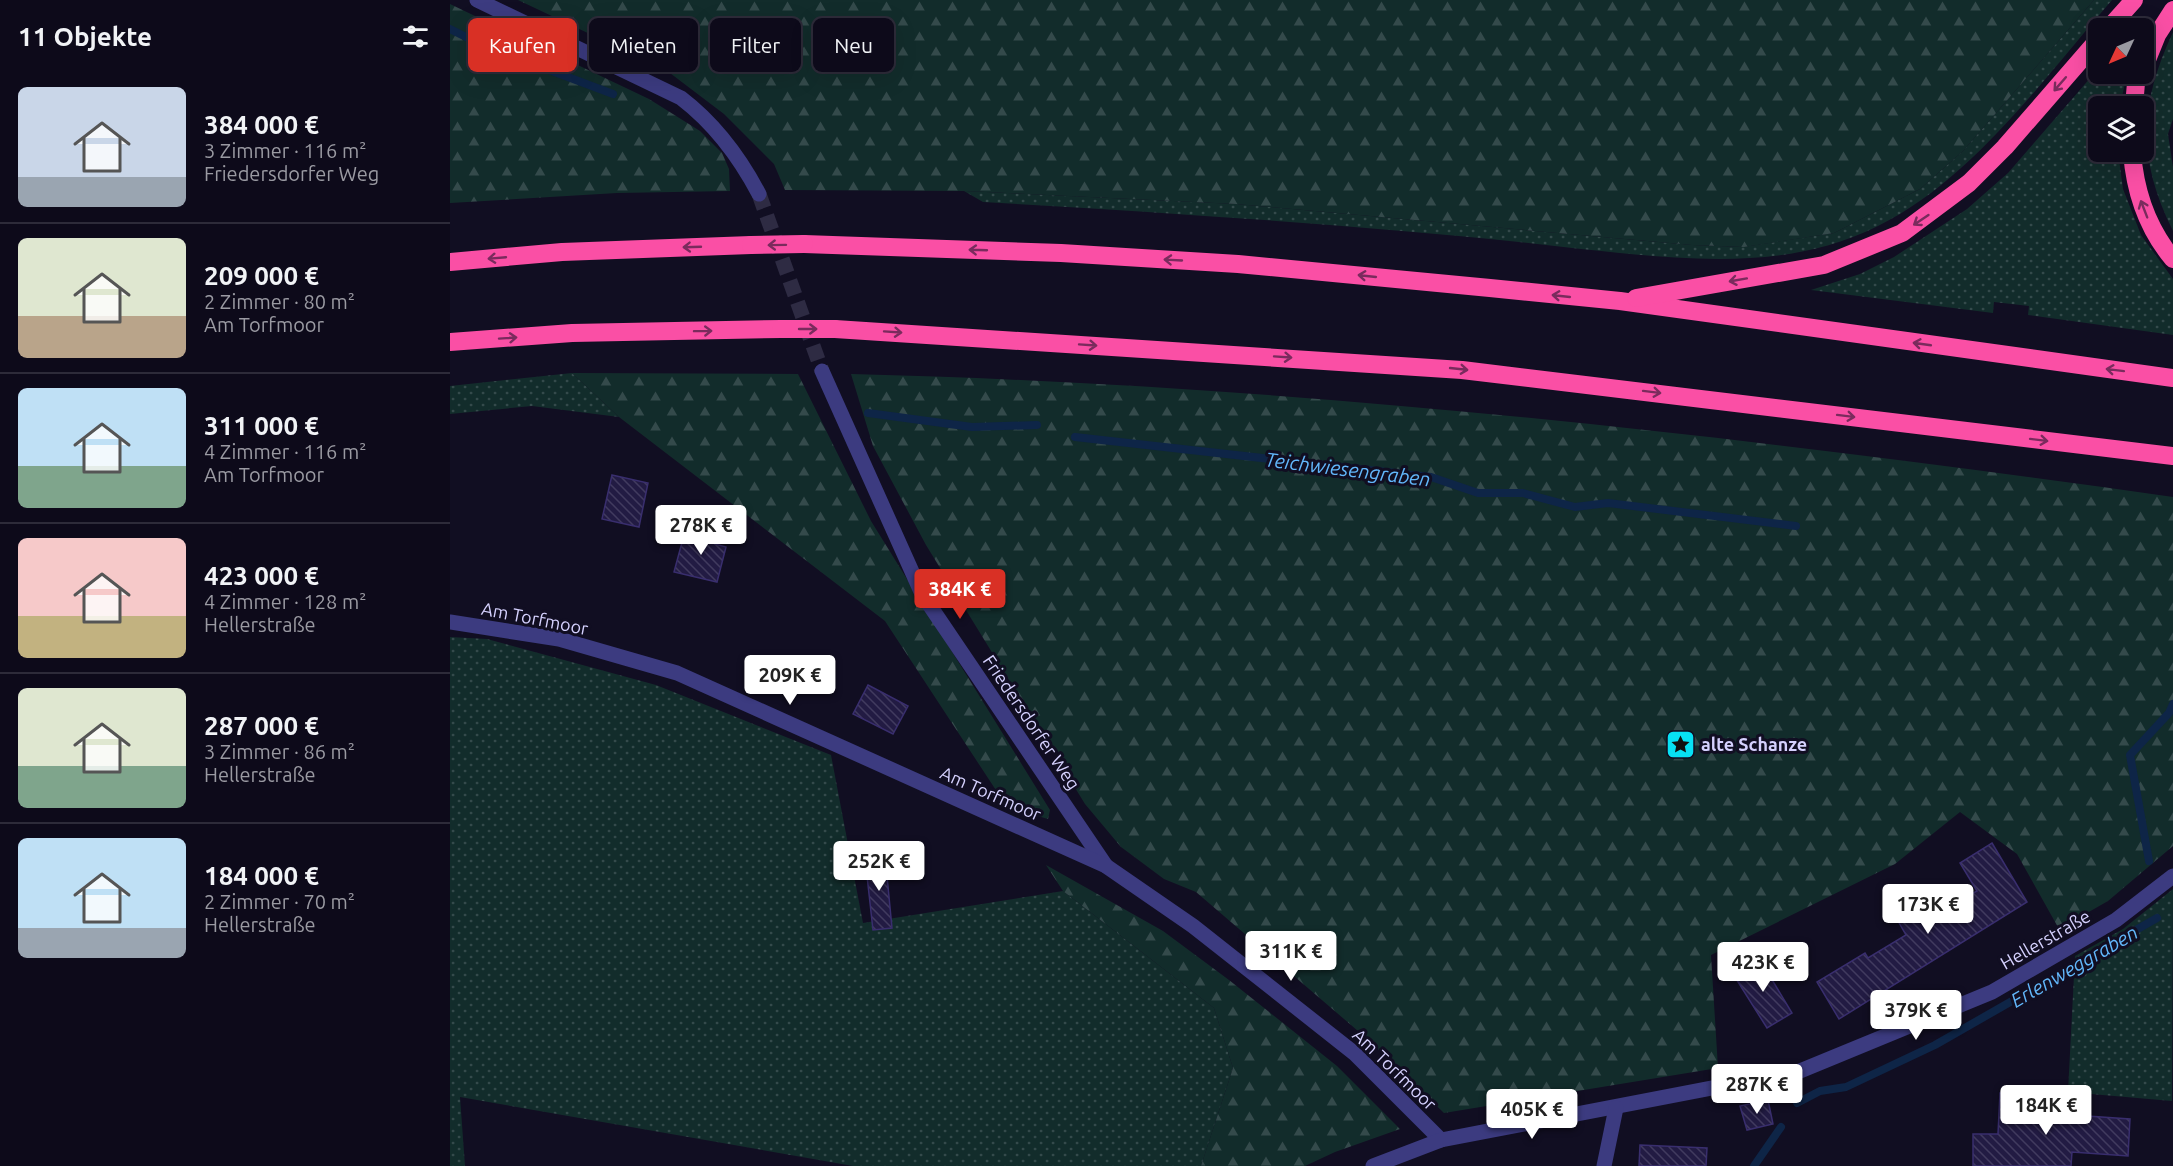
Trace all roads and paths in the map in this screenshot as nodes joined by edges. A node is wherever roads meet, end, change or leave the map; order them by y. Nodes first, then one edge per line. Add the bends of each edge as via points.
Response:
1 (477, 0) edge
2 (2134, 0) edge
3 (2173, 10) edge
4 (2118, 18) edge
5 (2154, 42) edge
6 (2088, 52) edge
7 (2133, 162) edge
8 (759, 194) tunnel mouth
9 (2173, 260) edge
10 (450, 262) edge
11 (1620, 302) junction
12 (450, 342) edge
13 (822, 371) tunnel mouth
14 (2173, 378) edge
15 (2173, 456) edge
16 (450, 622) edge
17 (1106, 866) junction
18 (2173, 876) edge
19 (1616, 1108) junction
20 (1441, 1140) junction
21 (1373, 1166) edge
22 (1604, 1166) edge

1 - 8 street via 681,98 725,140
2 - 4 highway
3 - 5 highway
6 -> 11 highway via 1969,183 1902,233 1824,265
9 -> 7 highway via 2147,217 2134,183
11 -> 10 highway, bridge via 1238,264 804,244 562,252
14 -> 11 highway
12 -> 15 highway, bridge via 572,333 835,329 1462,370
13 - 17 street, Friedersdorfer Weg via 922,594
16 - 17 street, Am Torfmoor via 559,639 677,673
17 - 20 street, Am Torfmoor via 1193,926 1354,1053
18 - 19 street, Hellerstraße via 2116,920 1992,992 1800,1071
19 - 20 street, Hellerstraße
19 - 22 street
20 - 21 street, Hellerstraße

